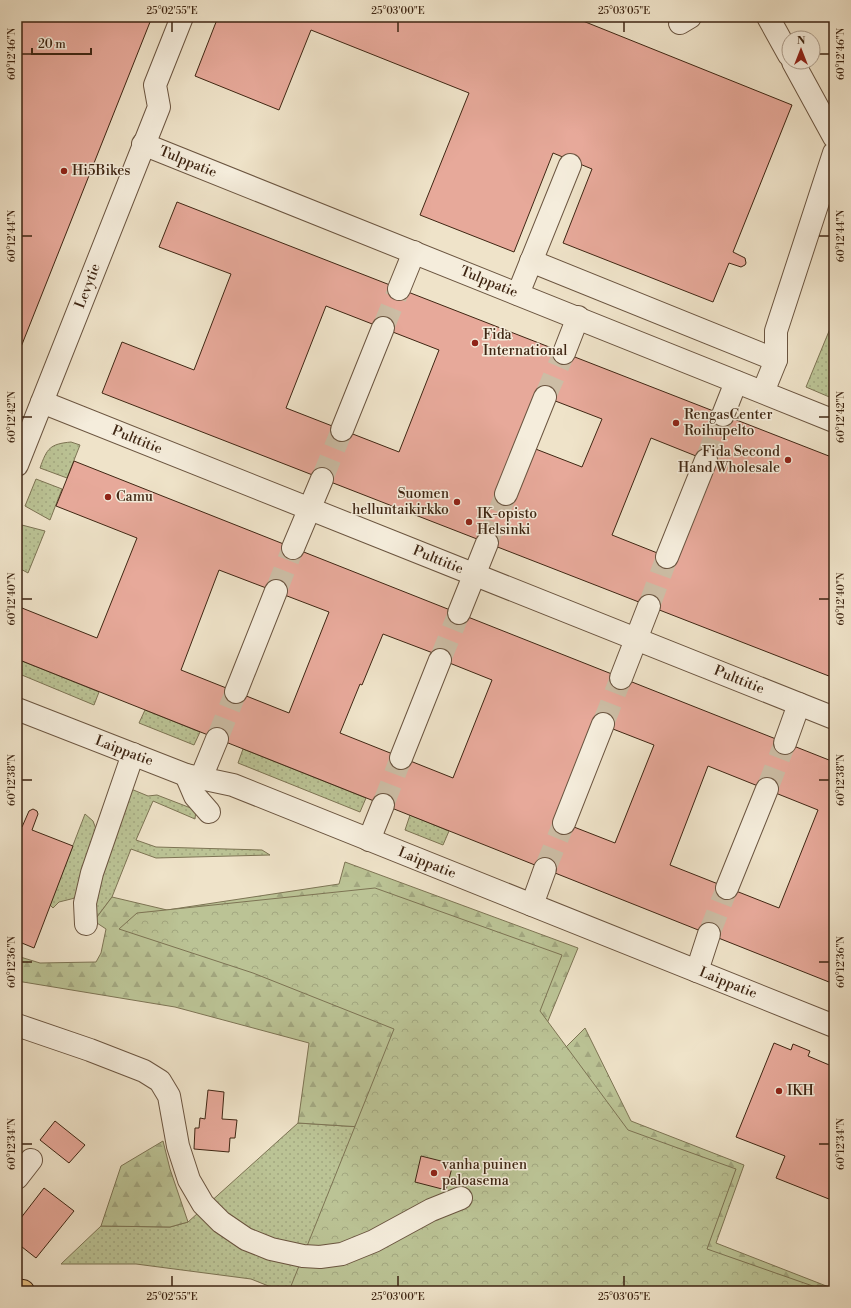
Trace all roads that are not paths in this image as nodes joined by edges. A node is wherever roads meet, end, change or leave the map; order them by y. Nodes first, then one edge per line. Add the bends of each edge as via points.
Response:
1 (182, 17) edge
2 (768, 17) edge
3 (781, 41) edge
4 (797, 70) edge
5 (834, 137) edge
6 (143, 144) junction
7 (834, 153) edge
8 (570, 165) dead end
9 (414, 252) junction
10 (531, 261) junction
11 (399, 289) tunnel mouth
12 (518, 294) junction
13 (578, 318) junction
14 (383, 328) tunnel mouth
15 (564, 353) tunnel mouth
16 (776, 360) junction
17 (736, 382) junction
18 (763, 392) junction
19 (545, 397) tunnel mouth
20 (42, 402) junction
21 (723, 415) tunnel mouth
22 (834, 421) edge
23 (342, 430) tunnel mouth
24 (706, 460) tunnel mouth
25 (17, 465) edge
26 (322, 479) tunnel mouth
27 (506, 494) tunnel mouth
28 (309, 509) junction
29 (487, 543) tunnel mouth
30 (293, 548) tunnel mouth
31 (667, 557) tunnel mouth
32 (475, 575) junction
33 (276, 591) tunnel mouth
34 (649, 606) tunnel mouth
35 (459, 613) tunnel mouth
36 (636, 640) junction
37 (440, 660) tunnel mouth
38 (621, 678) tunnel mouth
39 (236, 692) tunnel mouth
40 (799, 704) junction
41 (17, 709) edge
42 (834, 718) edge
43 (603, 724) tunnel mouth
44 (217, 738) tunnel mouth
45 (785, 743) tunnel mouth
46 (132, 754) junction
47 (401, 758) tunnel mouth
48 (193, 776) junction
49 (767, 790) tunnel mouth
50 (383, 804) tunnel mouth
51 (208, 812) dead end
52 (564, 822) tunnel mouth
53 (369, 840) junction
54 (545, 869) tunnel mouth
55 (727, 888) tunnel mouth
56 (532, 905) junction
57 (86, 924) dead end
58 (709, 934) tunnel mouth
59 (697, 971) junction
60 (17, 1026) edge
61 (834, 1026) edge
62 (31, 1160) dead end
63 (17, 1178) edge
64 (462, 1198) dead end
65 (17, 1290) edge
66 (23, 1291) edge

1 - 6 street, Levytie via 155,85 159,107
2 - 3 street
4 - 5 street
6 - 9 street, Tulppatie
6 - 20 street, Levytie
7 - 16 street via 776,330
8 - 10 street
9 - 11 street
9 - 12 street, Tulppatie
10 - 12 street
10 - 16 street
12 - 13 street, Tulppatie
13 - 15 street
13 - 17 street, Tulppatie
14 - 23 street
16 - 18 street
17 - 18 street, Tulppatie
17 - 21 street
18 - 22 street, Tulppatie
19 - 27 street
20 - 25 street, Levytie
20 - 28 street, Pulttitie
24 - 31 street
26 - 28 street
28 - 30 street
28 - 32 street, Pulttitie
29 - 32 street
32 - 35 street
32 - 36 street, Pulttitie
33 - 39 street
34 - 36 street
36 - 38 street
36 - 40 street, Pulttitie
37 - 47 street
40 - 42 street, Pulttitie
40 - 45 street
41 - 46 street, Laippatie
43 - 52 street
44 - 48 street
46 - 48 street, Laippatie
46 - 57 street via 92,872 85,903
48 - 51 street via 195,796
48 - 53 street, Laippatie via 233,785
49 - 55 street
50 - 53 street
53 - 56 street, Laippatie
54 - 56 street
56 - 59 street, Laippatie
58 - 59 street
59 - 61 street, Laippatie
60 - 64 street via 90,1050 144,1071 160,1081 169,1096 178,1146 189,1180 203,1204 221,1222 246,1239 271,1249 303,1256 342,1254 374,1241 431,1210
62 - 63 street
65 - 66 highway

